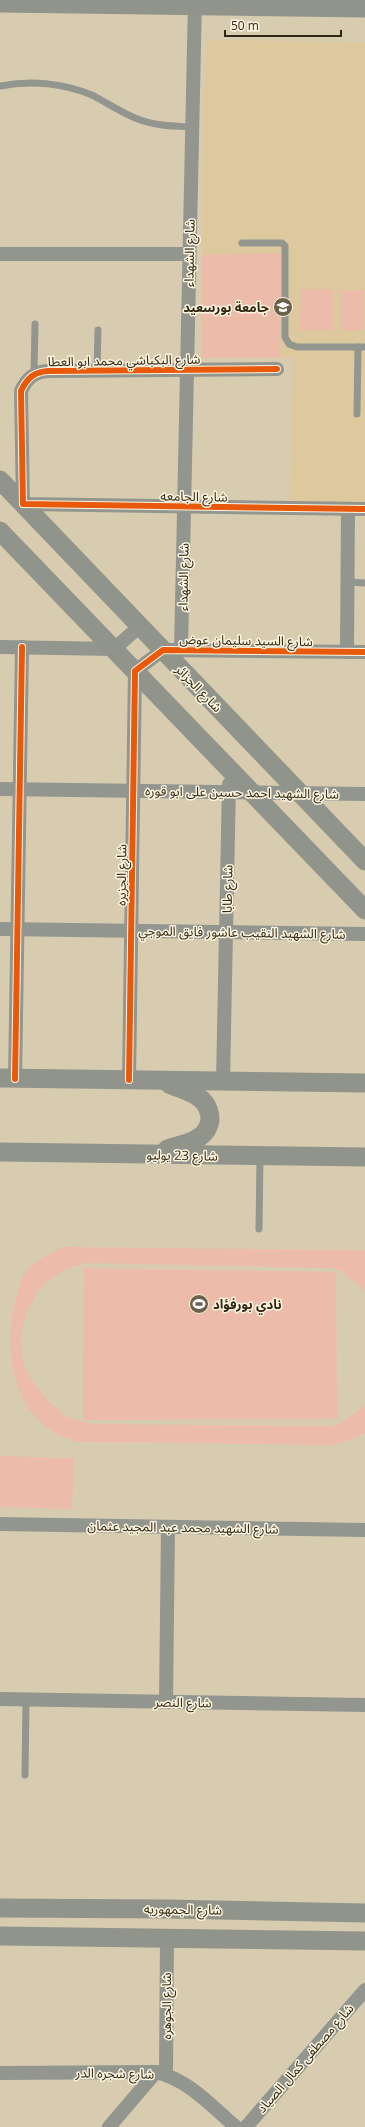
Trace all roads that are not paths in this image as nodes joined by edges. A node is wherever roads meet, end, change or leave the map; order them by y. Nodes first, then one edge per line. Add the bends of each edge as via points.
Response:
1 (0, 3) edge
2 (195, 3) edge
3 (365, 8) edge
4 (0, 86) edge
5 (192, 128) junction
6 (242, 243) dead end
7 (0, 254) edge
8 (189, 254) junction
9 (35, 324) dead end
10 (98, 330) dead end
11 (362, 347) edge
12 (277, 369) dead end
13 (187, 370) junction
14 (97, 371) junction
15 (34, 374) junction
16 (357, 414) dead end
17 (0, 480) edge
18 (23, 504) junction
19 (184, 507) junction
20 (348, 509) junction
21 (365, 509) edge
22 (0, 530) edge
23 (347, 582) junction
24 (365, 583) edge
25 (140, 626) junction
26 (0, 647) edge
27 (22, 647) junction
28 (114, 649) junction
29 (172, 650) junction
30 (347, 652) junction
31 (365, 652) edge
32 (135, 671) junction
33 (229, 769) junction
34 (0, 789) edge
35 (20, 789) junction
36 (133, 790) junction
37 (228, 792) junction
38 (251, 792) junction
39 (300, 793) junction
40 (365, 794) edge
41 (365, 861) edge
42 (365, 910) edge
43 (0, 929) edge
44 (18, 929) junction
45 (131, 931) junction
46 (226, 932) junction
47 (365, 934) edge
48 (7, 1079) edge
49 (129, 1080) junction
50 (162, 1080) junction
51 (223, 1081) junction
52 (365, 1083) edge
53 (0, 1152) edge
54 (150, 1155) junction
55 (260, 1156) junction
56 (365, 1157) edge
57 (259, 1229) dead end
58 (0, 1524) edge
59 (168, 1527) junction
60 (365, 1530) edge
61 (0, 1699) edge
62 (26, 1700) junction
63 (166, 1702) junction
64 (365, 1705) edge
65 (25, 1774) dead end
66 (0, 1908) edge
67 (264, 1911) junction
68 (365, 1914) edge
69 (0, 1936) edge
70 (167, 1938) junction
71 (264, 1939) junction
72 (365, 1940) edge
73 (365, 1990) edge
74 (0, 2073) edge
75 (161, 2073) junction
76 (109, 2127) edge
77 (236, 2127) edge
78 (246, 2127) edge

1 - 2 street
2 - 3 street
2 - 5 street, شارع الشهداء
4 - 5 lane via 37,83 66,87 93,96 139,120 164,126
5 - 8 street, شارع الشهداء
6 - 11 lane via 282,243 285,246 285,337 288,344 297,347
7 - 8 street
8 - 13 street, شارع الشهداء
9 - 15 lane
10 - 14 lane
11 - 16 lane
12 - 13 street, شارع البكباشي محمد ابو العطا
13 - 14 street, شارع البكباشي محمد ابو العطا
13 - 19 street, شارع الشهداء
14 - 15 street, شارع البكباشي محمد ابو العطا via 48,371
15 - 18 street, شارع البكباشي محمد ابو العطا via 21,391
17 - 18 street, شارع الجزائر
18 - 19 street, شارع الجامعه
18 - 25 street, شارع الجزائر
19 - 20 street, شارع الجامعه
19 - 29 street, شارع الشهداء
20 - 21 street, شارع الجامعه
20 - 23 street
22 - 28 street
23 - 24 lane
23 - 30 street
25 - 28 street
25 - 29 street, شارع الجزائر
26 - 27 street
27 - 28 street
27 - 35 street
28 - 32 street
29 - 30 street, شارع السيد سليمان عوض
29 - 32 street, شارع السيد سليمان عوض
29 - 39 street, شارع الجزائر
30 - 31 street, شارع السيد سليمان عوض
32 - 33 street
32 - 36 street, شارع الجزيره
33 - 37 street, شارع طابا
33 - 38 street
34 - 35 street, شارع الشهيد احمد حسين على ابو قوره
35 - 36 street, شارع الشهيد احمد حسين على ابو قوره
35 - 44 street
36 - 37 street, شارع الشهيد احمد حسين على ابو قوره
36 - 45 street, شارع الجزيره
37 - 38 street, شارع الشهيد احمد حسين على ابو قوره
37 - 46 street, شارع طابا
38 - 39 street, شارع الشهيد احمد حسين على ابو قوره
38 - 42 street
39 - 40 street, شارع الشهيد احمد حسين على ابو قوره
39 - 41 street, شارع الجزائر
43 - 44 street, شارع الشهيد النقيب عاشور فايق الموجي
44 - 45 street, شارع الشهيد النقيب عاشور فايق الموجي
44 - 48 street
45 - 46 street, شارع الشهيد النقيب عاشور فايق الموجي
45 - 49 street, شارع الجزيره
46 - 47 street, شارع الشهيد النقيب عاشور فايق الموجي
46 - 51 street, شارع طابا
48 - 49 street
49 - 50 street
50 - 51 street
50 - 54 street via 204,1102 210,1116 209,1124 206,1131 194,1141
51 - 52 street
53 - 54 street, شارع 23 يوليو
54 - 55 street, شارع 23 يوليو
55 - 56 street, شارع 23 يوليو
55 - 57 lane
58 - 59 street, شارع الشهيد محمد عبد المجيد عثمان
59 - 60 street, شارع الشهيد محمد عبد المجيد عثمان
59 - 63 street
61 - 62 street, شارع النصر
62 - 63 street, شارع النصر
62 - 65 lane
63 - 64 street, شارع النصر
66 - 67 street, شارع الجمهوريه
67 - 68 street, شارع الجمهوريه
67 - 71 street
69 - 70 street
70 - 71 street
70 - 75 street, شارع الجوهره
71 - 72 street
73 - 78 street, شارع مصطفى كمال الصياد
74 - 75 street, شارع شجره الدر
75 - 76 street
75 - 77 street, شارع شجره الدر via 187,2084

